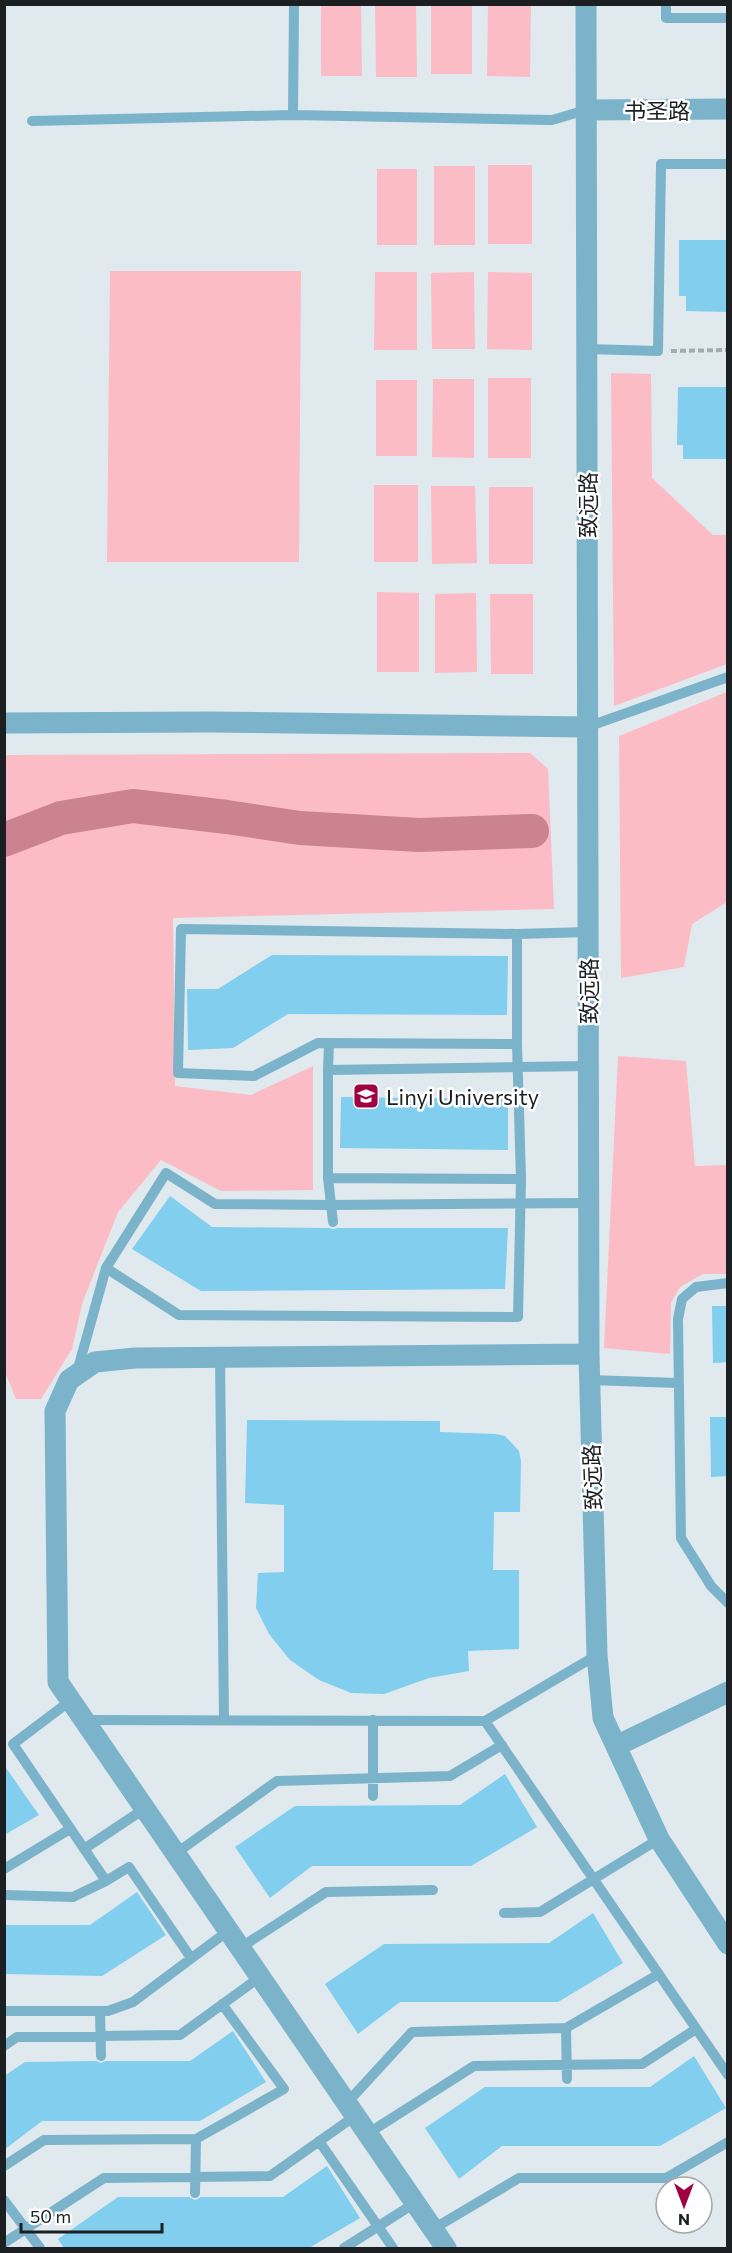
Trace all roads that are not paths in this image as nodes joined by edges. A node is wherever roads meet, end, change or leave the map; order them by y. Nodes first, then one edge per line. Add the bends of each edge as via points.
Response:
1 (294, 4) edge
2 (586, 4) edge
3 (666, 4) edge
4 (728, 18) edge
5 (728, 109) edge
6 (586, 110) junction
7 (294, 115) junction
8 (32, 121) dead end
9 (728, 164) edge
10 (586, 349) junction
11 (728, 677) edge
12 (4, 723) edge
13 (587, 727) junction
14 (588, 932) junction
15 (517, 934) junction
16 (329, 1043) junction
17 (517, 1044) junction
18 (588, 1066) junction
19 (518, 1067) junction
20 (328, 1070) junction
21 (328, 1178) junction
22 (521, 1179) junction
23 (588, 1203) junction
24 (520, 1204) junction
25 (330, 1205) junction
26 (333, 1222) dead end
27 (106, 1268) junction
28 (728, 1283) edge
29 (589, 1354) junction
30 (220, 1357) junction
31 (76, 1375) junction
32 (590, 1380) junction
33 (678, 1383) junction
34 (728, 1603) edge
35 (597, 1655) junction
36 (728, 1692) edge
37 (70, 1701) junction
38 (83, 1720) junction
39 (224, 1720) junction
40 (373, 1720) junction
41 (485, 1721) junction
42 (502, 1745) junction
43 (616, 1746) junction
44 (9, 1747) edge
45 (374, 1778) junction
46 (373, 1796) dead end
47 (144, 1809) junction
48 (70, 1829) junction
49 (659, 1839) junction
50 (84, 1849) junction
51 (175, 1854) junction
52 (4, 1869) edge
53 (594, 1879) junction
54 (106, 1881) junction
55 (433, 1890) dead end
56 (4, 1895) edge
57 (504, 1913) dead end
58 (228, 1931) junction
59 (728, 1944) edge
60 (240, 1948) junction
61 (191, 1958) junction
62 (659, 1974) junction
63 (260, 1977) junction
64 (222, 2004) junction
65 (4, 2011) edge
66 (100, 2011) junction
67 (566, 2028) junction
68 (696, 2029) junction
69 (100, 2036) junction
70 (4, 2046) edge
71 (101, 2056) dead end
72 (567, 2065) junction
73 (728, 2075) edge
74 (567, 2079) dead end
75 (350, 2110) junction
76 (367, 2134) junction
77 (196, 2139) junction
78 (319, 2141) junction
79 (728, 2142) edge
80 (4, 2166) edge
81 (194, 2177) junction
82 (195, 2193) dead end
83 (4, 2200) edge
84 (414, 2203) junction
85 (378, 2227) junction
86 (433, 2229) junction
87 (24, 2230) junction
88 (4, 2243) edge
89 (40, 2248) edge
90 (344, 2248) edge
91 (393, 2248) edge
92 (446, 2248) edge

1 - 7 lane
2 - 6 street, 致远路
3 - 4 lane via 666,18
5 - 6 street, 书圣路
6 - 7 lane via 552,120
6 - 10 street, 致远路
7 - 8 lane
9 - 10 lane via 661,164 658,351
10 - 13 street, 致远路
11 - 13 lane
12 - 13 street
13 - 14 street, 致远路
14 - 15 lane
14 - 18 street, 致远路
15 - 16 lane via 181,929 178,1073 254,1076 318,1043
15 - 17 lane
16 - 17 lane
16 - 20 lane
17 - 19 lane
18 - 19 lane
18 - 23 street, 致远路
19 - 20 lane
19 - 22 lane
20 - 21 lane
21 - 22 lane
21 - 25 lane
22 - 24 lane
23 - 24 lane
23 - 29 street, 致远路
24 - 25 lane
24 - 27 lane via 518,1317 179,1315
25 - 26 lane
25 - 27 lane via 215,1204 166,1173
27 - 31 lane
28 - 33 lane via 696,1287 682,1299 678,1319
29 - 30 street
29 - 32 street, 致远路
30 - 31 street via 95,1362
30 - 39 lane
31 - 37 street via 69,1380 55,1411 58,1682
32 - 33 lane
32 - 35 street, 致远路
33 - 34 lane via 681,1538 711,1586
35 - 41 lane
35 - 43 street, 致远路 via 603,1718
36 - 43 street
37 - 38 street
37 - 44 lane
38 - 39 lane
38 - 47 street
39 - 40 lane
40 - 41 lane
40 - 45 lane
41 - 42 lane
42 - 45 lane via 450,1776
42 - 53 lane
43 - 49 street, 致远路
44 - 48 lane
45 - 46 lane
45 - 51 lane via 277,1780
47 - 50 lane
47 - 51 street
48 - 50 lane
48 - 52 lane
49 - 53 lane
49 - 59 street, 致远路
50 - 54 lane
51 - 58 street
53 - 57 lane via 540,1912
53 - 62 lane
54 - 56 lane via 73,1897
54 - 61 lane via 129,1867
55 - 60 lane via 326,1892
58 - 60 street
58 - 61 lane
60 - 63 street
61 - 66 lane via 133,2002
62 - 67 lane
62 - 68 lane
63 - 64 lane
63 - 75 street
64 - 69 lane via 180,2035
64 - 77 lane via 284,2089
65 - 66 lane
66 - 69 lane
67 - 72 lane
67 - 75 lane via 412,2032
68 - 72 lane via 642,2064
68 - 73 lane
69 - 70 lane via 18,2037
69 - 71 lane
72 - 74 lane
72 - 76 lane via 474,2066
75 - 76 street
75 - 78 lane
76 - 84 street
77 - 80 lane via 44,2140
77 - 81 lane
78 - 81 lane via 270,2176
78 - 85 lane
79 - 86 lane via 666,2178 519,2178
81 - 82 lane
81 - 87 lane via 104,2178
83 - 87 lane
84 - 85 lane
84 - 86 street
85 - 90 lane
85 - 91 lane
86 - 92 street
87 - 88 lane
87 - 89 lane

